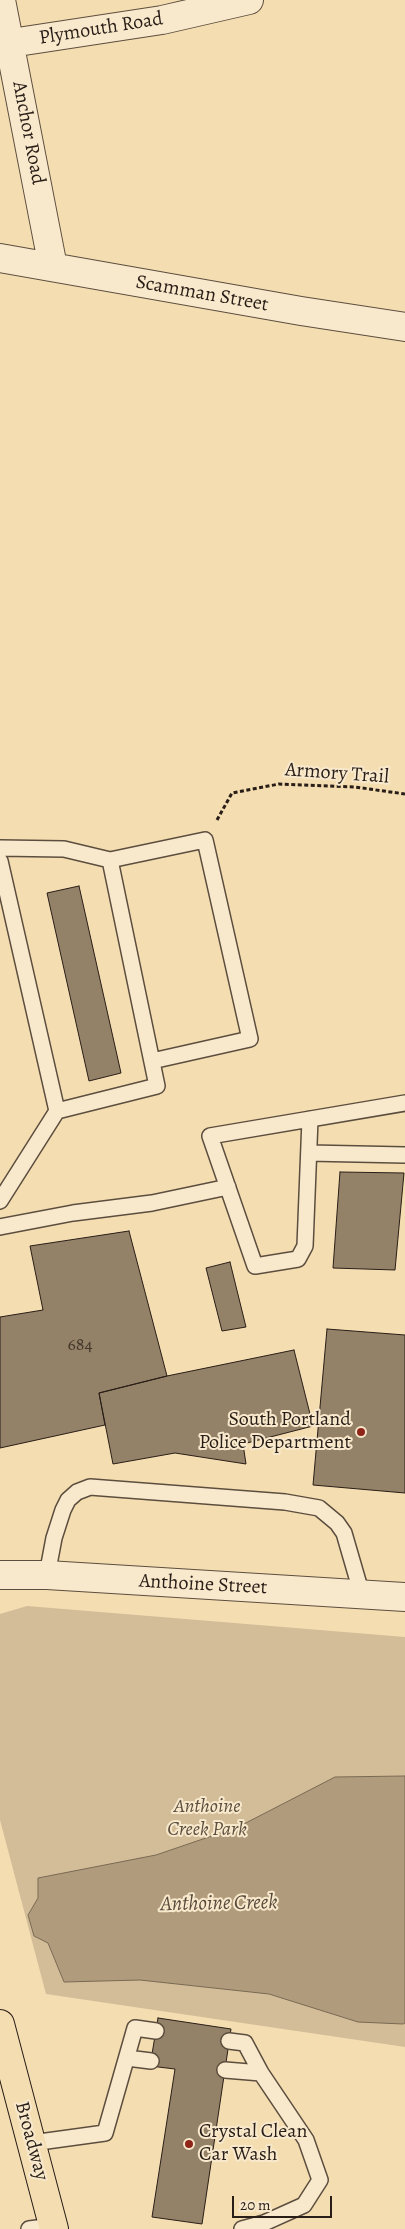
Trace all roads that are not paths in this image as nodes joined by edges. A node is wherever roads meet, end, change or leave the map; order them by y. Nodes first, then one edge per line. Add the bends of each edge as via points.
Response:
1 (1, 0) edge
2 (248, 0) edge
3 (11, 43) junction
4 (0, 258) edge
5 (53, 267) junction
6 (405, 327) edge
7 (0, 848) edge
8 (110, 860) junction
9 (0, 861) edge
10 (152, 1061) junction
11 (405, 1103) edge
12 (57, 1111) junction
13 (310, 1119) junction
14 (309, 1153) junction
15 (405, 1155) edge
16 (228, 1188) junction
17 (0, 1201) edge
18 (0, 1227) edge
19 (0, 1575) edge
20 (47, 1575) junction
21 (362, 1595) junction
22 (405, 1597) edge
23 (0, 2024) edge
24 (156, 2031) dead end
25 (229, 2041) dead end
26 (128, 2058) junction
27 (151, 2061) dead end
28 (225, 2070) dead end
29 (262, 2073) junction
30 (32, 2143) junction
31 (45, 2228) edge
32 (242, 2229) edge

1 - 3 street, Anchor Road
2 - 3 street, Plymouth Road via 162,20
3 - 5 street, Anchor Road
4 - 5 street, Scamman Street
5 - 6 street, Scamman Street via 301,312
7 - 8 lane via 64,849
8 - 10 lane
8 - 10 lane via 205,840 250,1039
9 - 12 lane
10 - 12 lane via 157,1086
11 - 13 lane
12 - 17 lane
13 - 14 lane
13 - 16 lane via 210,1136
14 - 15 lane
14 - 16 lane via 305,1246 298,1259 255,1266
16 - 18 lane
19 - 20 street, Anthoine Street
20 - 21 street, Anthoine Street
20 - 21 lane via 63,1510 77,1492 90,1487 285,1502 319,1508 344,1533
21 - 22 street, Anthoine Street
23 - 30 main road, Broadway
24 - 26 lane via 136,2028
25 - 29 lane via 245,2043
26 - 27 lane
26 - 30 lane via 105,2133
28 - 29 lane
29 - 32 lane via 306,2140 320,2180 304,2205
30 - 31 main road, Broadway

